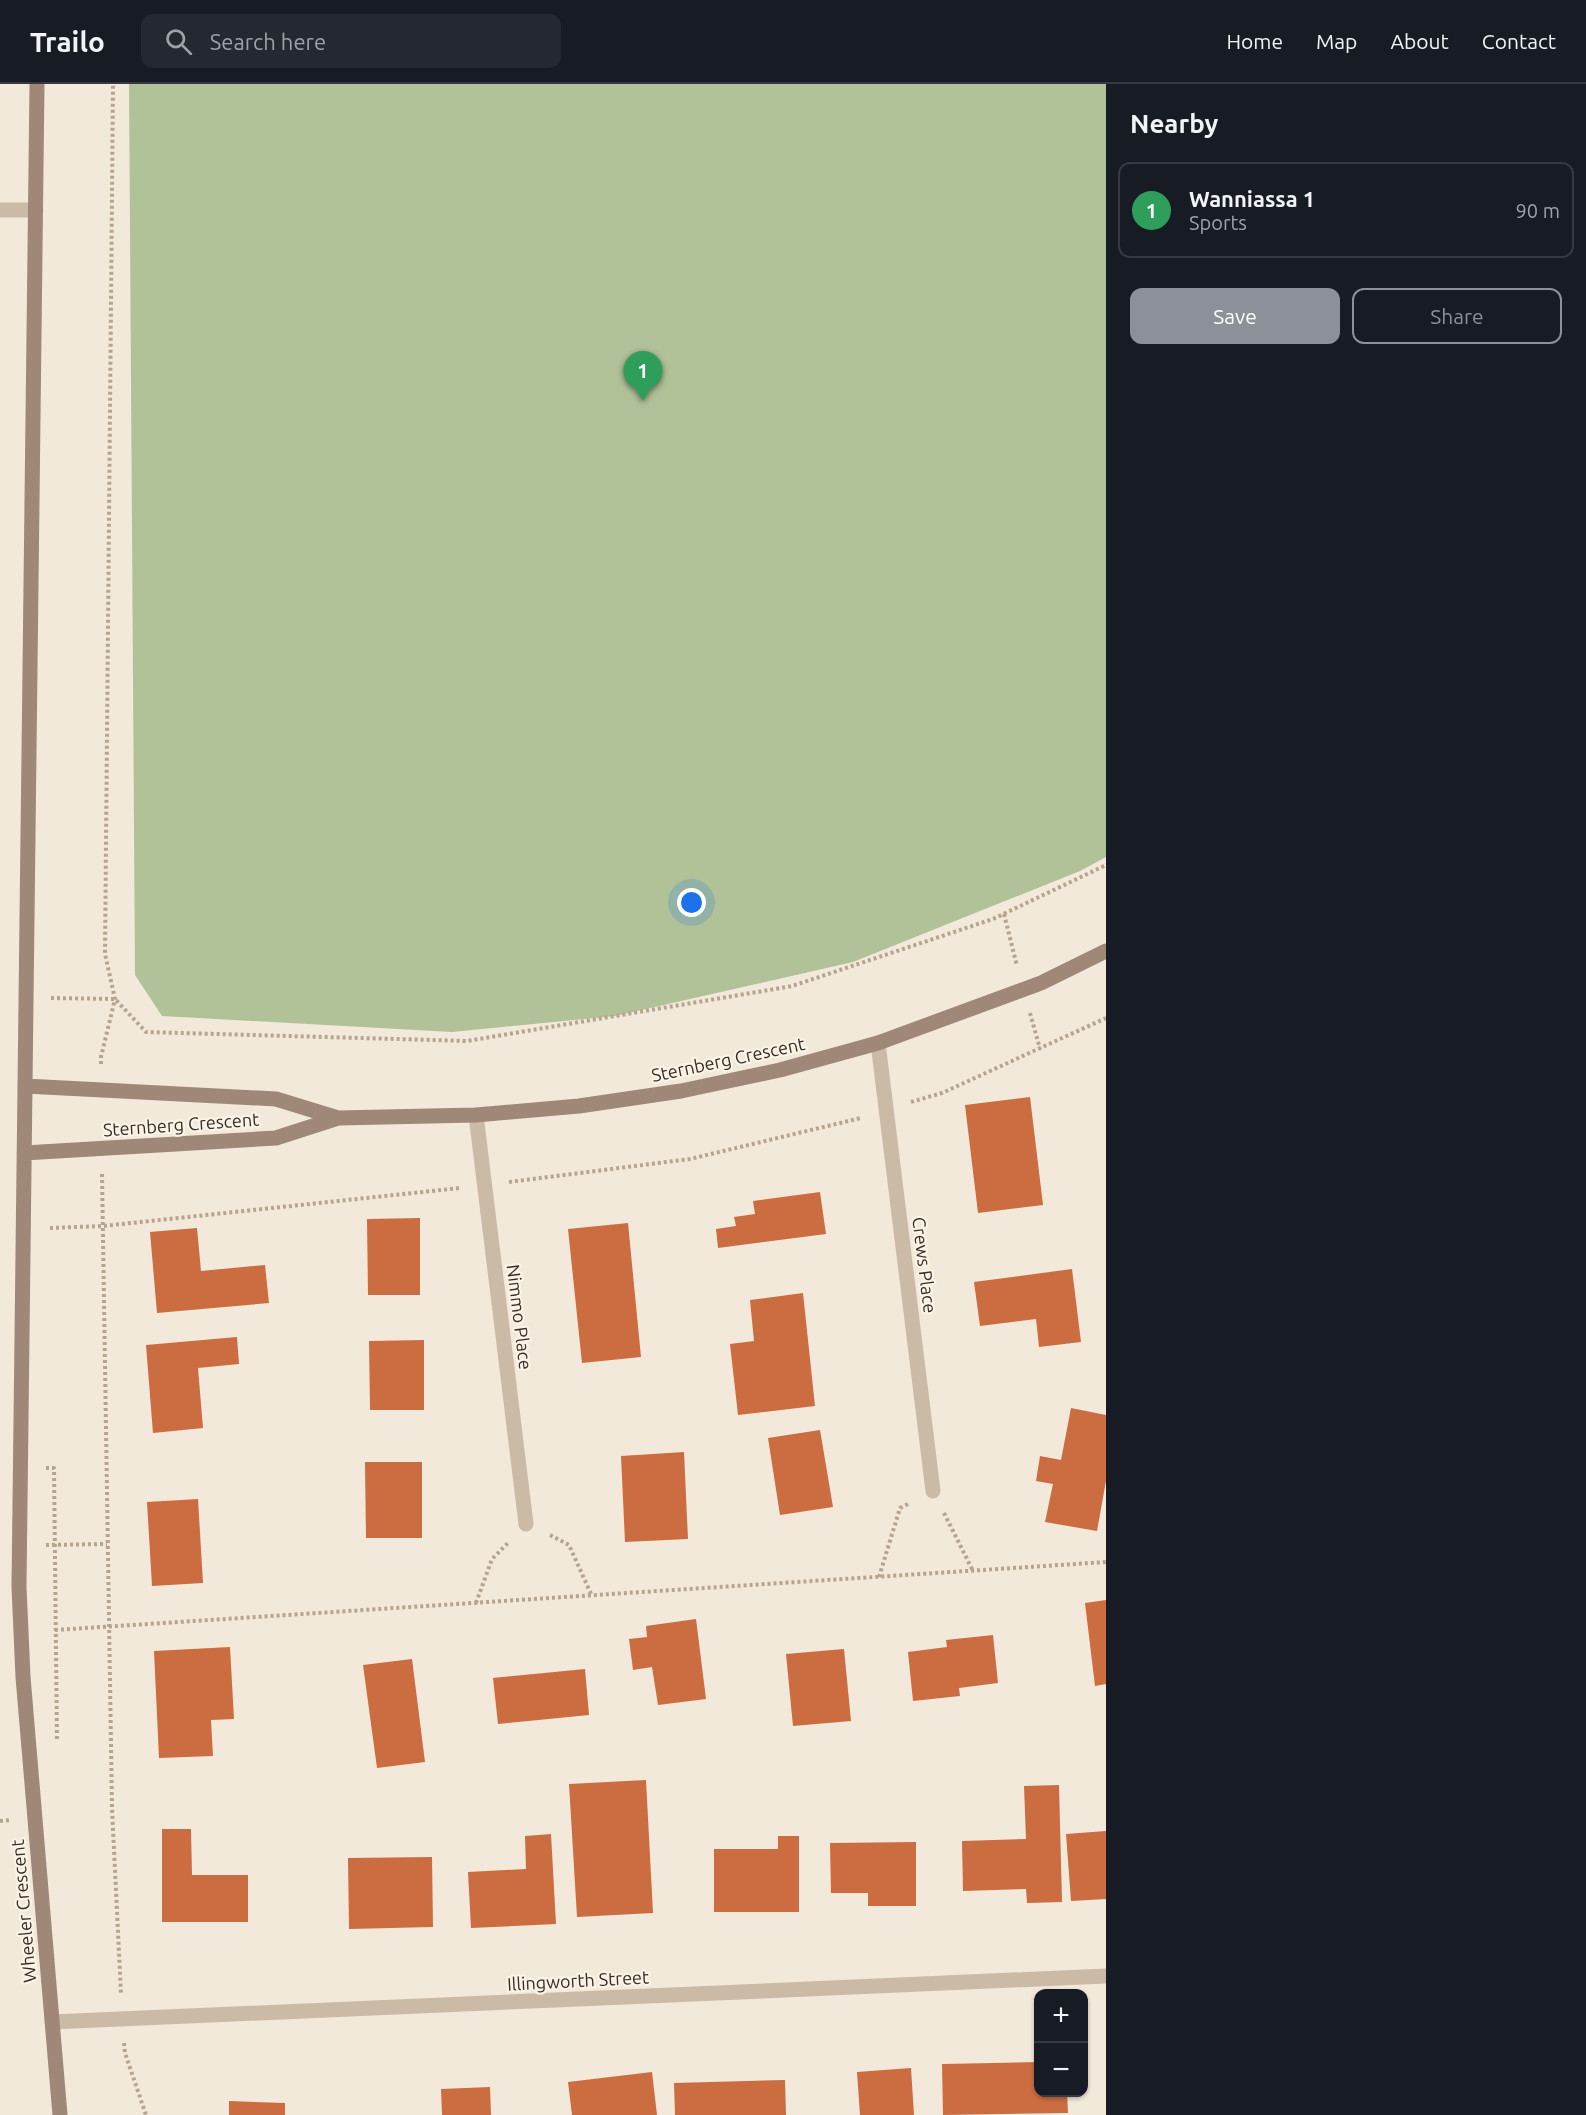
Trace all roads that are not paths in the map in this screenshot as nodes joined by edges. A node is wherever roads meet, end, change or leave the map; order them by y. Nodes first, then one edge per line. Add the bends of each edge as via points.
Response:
1 (37, 84) edge
2 (0, 210) edge
3 (36, 210) junction
4 (1106, 951) edge
5 (878, 1043) junction
6 (25, 1086) junction
7 (476, 1115) junction
8 (338, 1118) junction
9 (24, 1154) junction
10 (933, 1491) road end
11 (526, 1524) road end
12 (1106, 1976) edge
13 (52, 2022) junction
14 (60, 2115) edge

1 - 3 street, Wheeler Crescent
2 - 3 street
3 - 6 street, Wheeler Crescent
4 - 5 street, Sternberg Crescent via 1041,983
5 - 7 street, Sternberg Crescent via 780,1070 681,1091 579,1106
5 - 10 street, Crews Place
6 - 8 street, Sternberg Crescent via 276,1099
6 - 9 street, Wheeler Crescent
7 - 8 street, Sternberg Crescent
7 - 11 street, Nimmo Place
8 - 9 street, Sternberg Crescent via 276,1138
9 - 13 street, Wheeler Crescent via 20,1546 23,1677
12 - 13 street, Illingworth Street
13 - 14 street, Wheeler Crescent

